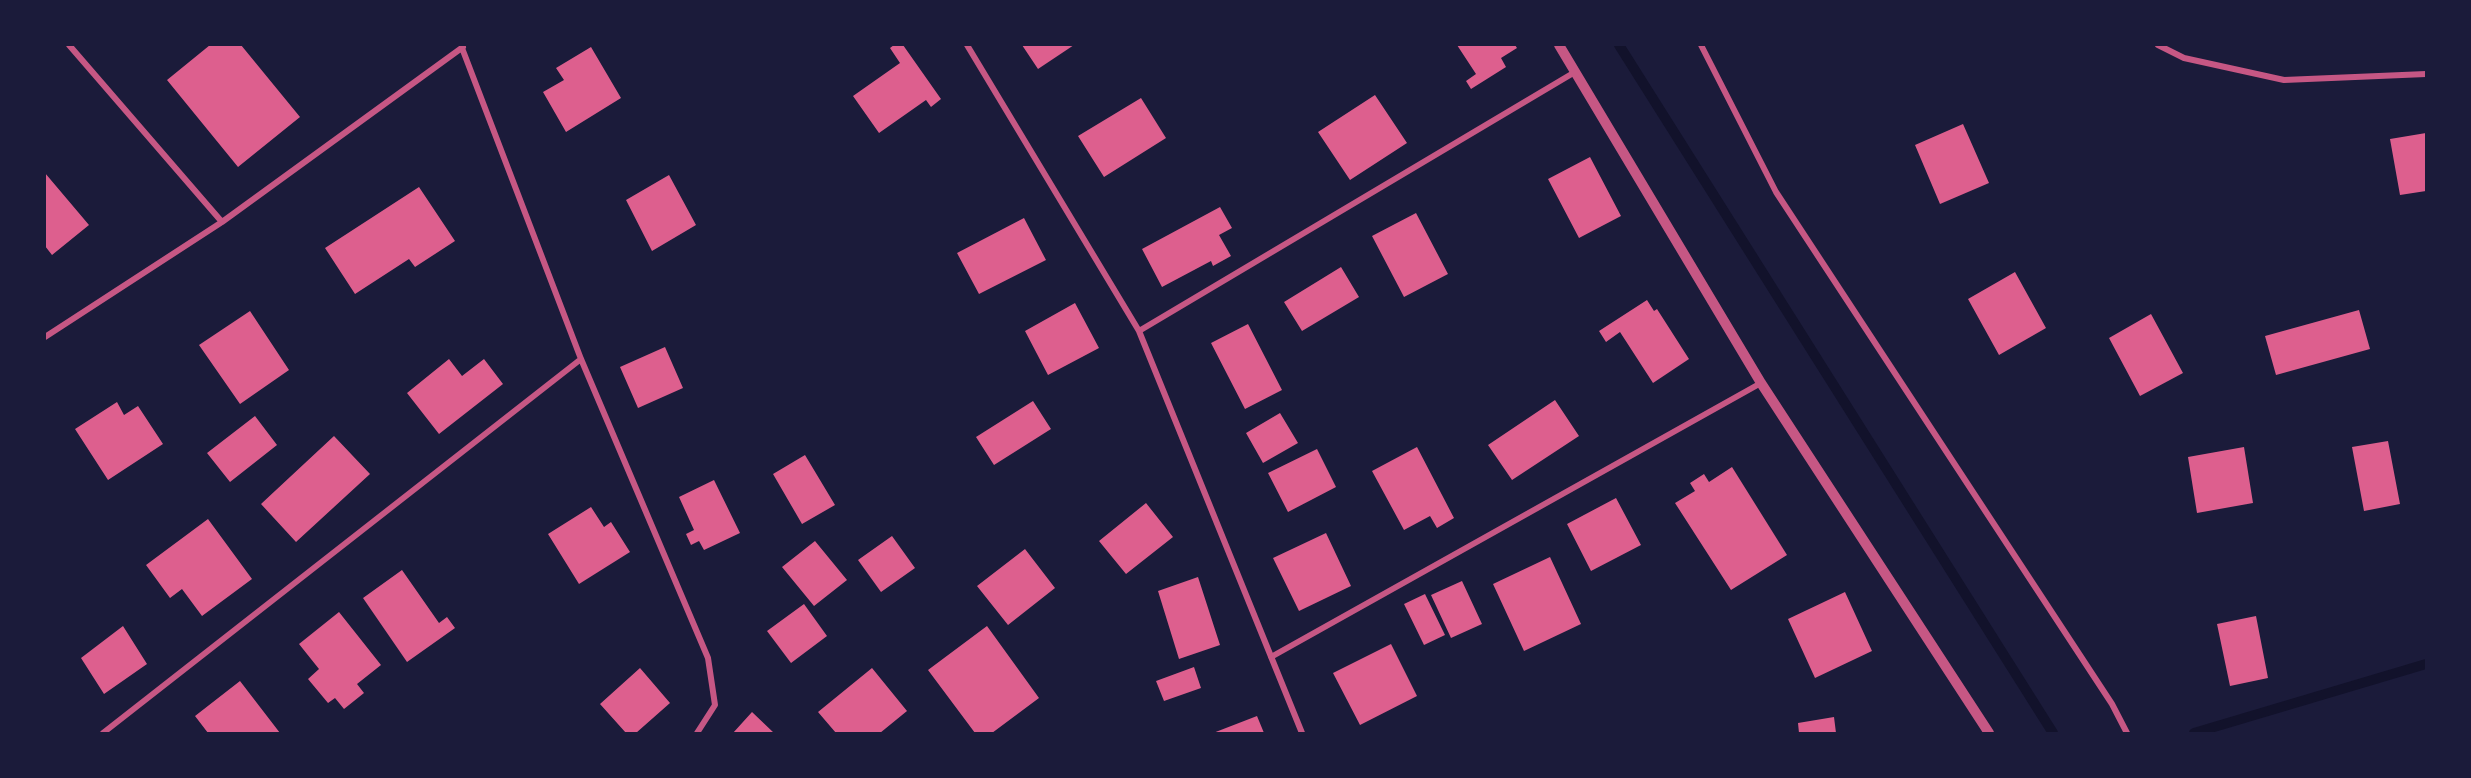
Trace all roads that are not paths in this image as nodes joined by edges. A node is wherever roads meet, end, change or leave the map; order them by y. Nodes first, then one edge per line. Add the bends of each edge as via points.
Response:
1 (69, 45) edge
2 (967, 45) edge
3 (1559, 45) edge
4 (1701, 45) edge
5 (2158, 45) edge
6 (464, 46) edge
7 (1576, 71) junction
8 (2426, 74) edge
9 (222, 222) junction
10 (1139, 331) junction
11 (45, 337) edge
12 (581, 359) junction
13 (1761, 383) junction
14 (1270, 657) junction
15 (103, 733) edge
16 (697, 733) edge
17 (1302, 733) edge
18 (1989, 733) edge
19 (2127, 733) edge

1 - 9 street
2 - 10 street
3 - 7 street
4 - 19 street via 1776,192 2112,704
5 - 8 street via 2184,58 2284,80
6 - 9 street
6 - 12 street
7 - 10 street
7 - 13 street
9 - 11 street
10 - 14 street
12 - 15 street
12 - 16 street via 708,658 715,705
13 - 14 street
13 - 18 street
14 - 17 street

